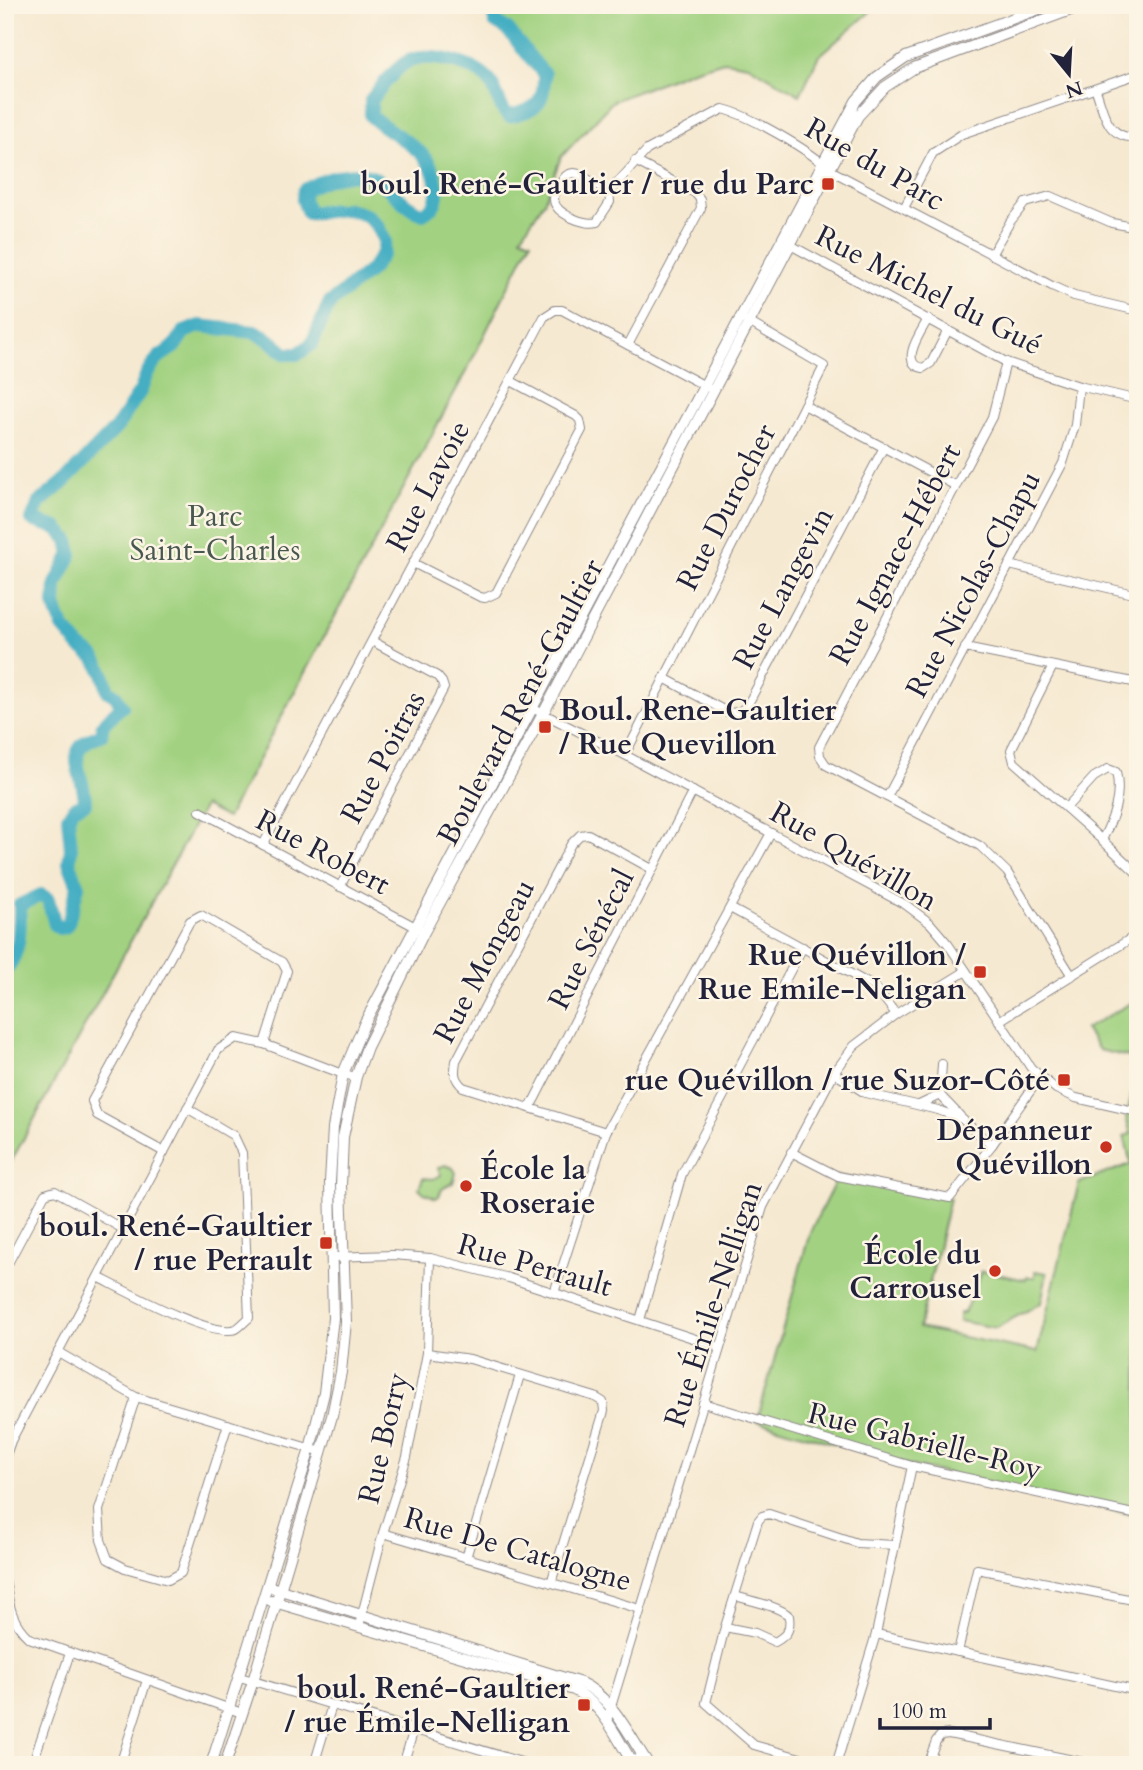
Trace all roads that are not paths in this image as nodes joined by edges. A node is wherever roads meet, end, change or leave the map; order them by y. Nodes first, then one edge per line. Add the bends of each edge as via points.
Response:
1 (1050, 5) edge
2 (1084, 5) edge
3 (1138, 74) edge
4 (1096, 90) junction
5 (1138, 138) edge
6 (635, 161) junction
7 (827, 167) junction
8 (609, 192) junction
9 (904, 208) junction
10 (1138, 228) edge
11 (786, 242) junction
12 (991, 255) junction
13 (1138, 312) edge
14 (928, 319) junction
15 (746, 320) junction
16 (948, 330) junction
17 (628, 345) junction
18 (1006, 362) junction
19 (510, 380) junction
20 (1079, 386) junction
21 (708, 388) junction
22 (1138, 400) edge
23 (804, 405) junction
24 (884, 447) junction
25 (956, 486) junction
26 (1138, 492) edge
27 (1138, 506) edge
28 (414, 563) junction
29 (1009, 565) junction
30 (1138, 595) edge
31 (372, 641) junction
32 (965, 648) junction
33 (1054, 666) junction
34 (664, 678) junction
35 (1138, 683) edge
36 (532, 708) junction
37 (543, 714) junction
38 (625, 755) junction
39 (693, 791) junction
40 (887, 797) junction
41 (1066, 808) junction
42 (200, 811) dead end
43 (771, 833) junction
44 (1102, 840) junction
45 (263, 845) junction
46 (652, 869) junction
47 (1138, 874) edge
48 (340, 887) junction
49 (730, 908) junction
50 (419, 929) junction
51 (1138, 934) edge
52 (803, 947) junction
53 (966, 971) junction
54 (1072, 976) junction
55 (896, 1014) junction
56 (999, 1021) junction
57 (264, 1044) junction
58 (942, 1064) dead end
59 (834, 1073) junction
60 (343, 1074) junction
61 (1041, 1076) junction
62 (356, 1077) junction
63 (940, 1095) junction
64 (919, 1105) junction
65 (187, 1108) junction
66 (530, 1108) junction
67 (1138, 1112) edge
68 (962, 1119) junction
69 (606, 1132) junction
70 (992, 1145) junction
71 (164, 1152) junction
72 (792, 1152) junction
73 (123, 1229) junction
74 (344, 1256) junction
75 (332, 1257) junction
76 (430, 1258) junction
77 (5, 1269) edge
78 (98, 1277) junction
79 (554, 1293) junction
80 (640, 1320) junction
81 (720, 1347) junction
82 (58, 1352) junction
83 (426, 1353) junction
84 (520, 1375) junction
85 (136, 1397) junction
86 (703, 1403) junction
87 (228, 1424) junction
88 (310, 1449) junction
89 (322, 1452) junction
90 (5, 1458) edge
91 (912, 1466) junction
92 (1138, 1516) edge
93 (383, 1533) junction
94 (895, 1545) junction
95 (466, 1558) junction
96 (5, 1580) edge
97 (551, 1583) junction
98 (268, 1586) junction
99 (279, 1590) junction
100 (735, 1596) junction
101 (264, 1599) junction
102 (1138, 1601) edge
103 (276, 1603) junction
104 (640, 1609) junction
105 (8, 1616) edge
106 (360, 1621) junction
107 (724, 1627) junction
108 (876, 1634) junction
109 (958, 1652) junction
110 (70, 1653) junction
111 (240, 1677) junction
112 (147, 1680) junction
113 (253, 1681) junction
114 (1138, 1692) edge
115 (332, 1704) junction
116 (229, 1709) junction
117 (612, 1709) junction
118 (242, 1713) junction
119 (607, 1720) junction
120 (414, 1729) junction
121 (493, 1753) junction
122 (643, 1755) junction
123 (631, 1764) edge
124 (32, 1765) edge
125 (120, 1765) edge
126 (211, 1765) edge
127 (225, 1765) edge
128 (314, 1765) edge
129 (403, 1765) edge
130 (490, 1765) edge
131 (531, 1765) edge
132 (649, 1765) edge
133 (825, 1765) edge
134 (836, 1765) edge
135 (928, 1765) edge
136 (1097, 1765) edge

1 - 7 street, Boulevard René-Gaultier via 891,66 856,101
2 - 7 street, Boulevard René-Gaultier via 898,77 858,116
3 - 4 street
4 - 5 street via 1110,128 1121,136
4 - 9 street via 962,134 933,153
6 - 7 street, Rue du Parc via 653,146 723,109 814,155
6 - 8 street, Rue du Parc
6 - 17 street via 695,193 701,208
7 - 9 street, Rue du Parc
7 - 11 street, Boulevard René-Gaultier
8 - 8 street via 610,202 601,219 592,224 560,210 554,201 564,177 574,173
9 - 12 street, Rue du Parc
10 - 12 street via 1112,223 1050,196 1025,203
11 - 14 street, Rue Michel du Gué
11 - 15 street, Boulevard René-Gaultier
12 - 13 street, Rue du Parc via 1074,296
14 - 16 street, Rue Michel du Gué
14 - 16 street via 911,353 917,367 929,367
15 - 21 street, Boulevard René-Gaultier
15 - 23 street, Rue Durocher via 824,366
16 - 18 street, Rue Michel du Gué
17 - 19 street, Rue Lavoie via 555,310 544,317
17 - 21 street, Rue Lavoie
18 - 20 street, Rue Michel du Gué
18 - 25 street, Rue Ignace-Hébert via 992,417
19 - 28 street, Rue Lavoie
19 - 28 street via 576,416 583,430 496,593 485,598
20 - 22 street, Rue Michel du Gué
20 - 29 street, Rue Nicolas-Chapu via 1075,425 1063,463
21 - 36 street, Boulevard René-Gaultier
21 - 37 street, Boulevard René-Gaultier
23 - 24 street
23 - 34 street, Rue Durocher
24 - 25 street
24 - 34 street, Rue Langevin via 747,706 729,713
25 - 40 street, Rue Ignace-Hébert via 819,747 826,765
26 - 27 street
28 - 31 street, Rue Lavoie
29 - 30 street
29 - 32 street, Rue Nicolas-Chapu
31 - 45 street, Rue Lavoie
31 - 48 street, Rue Poitras via 436,676 444,688
32 - 33 street
32 - 40 street, Rue Nicolas-Chapu
33 - 35 street
33 - 41 street via 1010,752 1021,771
34 - 38 street, Rue Durocher
36 - 37 street, Rue Quévillon
36 - 50 street, Boulevard René-Gaultier
37 - 38 street, Rue Quévillon
37 - 50 street, Boulevard René-Gaultier
38 - 39 street, Rue Quévillon
39 - 43 street, Rue Quévillon
39 - 46 street, Rue Sénécal
40 - 54 street, Rue Ignace-Hébert via 980,846 1007,872
41 - 44 street
41 - 44 street via 1094,777 1108,769 1116,772 1113,819
42 - 45 street, Rue Robert
43 - 49 street
43 - 53 street, Rue Quévillon via 905,905 930,923
44 - 47 street
45 - 48 street, Rue Robert
46 - 66 street, Rue Sénécal
46 - 66 street, Rue Mongeau via 588,834 580,835 571,844 456,1061 456,1081 463,1087
48 - 50 street, Rue Robert
49 - 52 street
49 - 69 street
50 - 60 street, Boulevard René-Gaultier via 365,1022
50 - 62 street, Boulevard René-Gaultier
51 - 54 street
52 - 55 street via 875,987
52 - 80 street via 682,1174
53 - 55 street, Rue Émile-Nelligan
53 - 56 street, Rue Quévillon
54 - 56 street
55 - 59 street, Rue Émile-Nelligan via 854,1046
56 - 61 street, Rue Quévillon
57 - 60 street
57 - 65 street via 236,1038 218,1050
57 - 71 street via 287,971 282,962 201,915 190,921 92,1101 97,1115
58 - 63 street
59 - 64 street via 865,1093
59 - 72 street, Rue Émile-Nelligan
60 - 62 street
60 - 75 street, Boulevard René-Gaultier via 332,1136
61 - 67 street, Rue Quévillon via 1076,1098
61 - 70 street
62 - 74 street, Boulevard René-Gaultier via 343,1137
63 - 64 street
63 - 68 street
64 - 68 street
65 - 71 street
65 - 78 street via 234,1136 242,1153 249,1318 237,1329 217,1330 158,1308
66 - 69 street, Rue Mongeau
68 - 70 street
69 - 79 street
70 - 72 street via 950,1198 838,1176
71 - 73 street
72 - 81 street, Rue Émile-Nelligan via 763,1207
73 - 77 street via 55,1191 45,1194
73 - 78 street
74 - 75 street, Rue Perrault
74 - 76 street, Rue Perrault
74 - 89 street, Boulevard René-Gaultier via 346,1322 341,1372
75 - 88 street, Boulevard René-Gaultier via 329,1367
76 - 79 street, Rue Perrault
76 - 83 street, Rue Borry
78 - 82 street
79 - 80 street, Rue Perrault
80 - 81 street, Rue Perrault
81 - 86 street, Rue Émile-Nelligan
82 - 85 street
82 - 90 street
83 - 84 street via 470,1359
83 - 93 street, Rue Borry via 407,1457
84 - 95 street
84 - 97 street via 603,1402
85 - 87 street
85 - 87 street via 99,1510 108,1559 125,1568 168,1580 181,1573
86 - 91 street, Rue Gabrielle-Roy
86 - 104 street, Rue Émile-Nelligan
87 - 88 street
88 - 89 street
88 - 98 street, Boulevard René-Gaultier
89 - 99 street, Boulevard René-Gaultier
91 - 92 street, Rue Gabrielle-Roy
91 - 94 street
93 - 95 street, Rue De Catalogne
93 - 106 street, Rue Borry
94 - 100 street via 857,1543 769,1514 762,1516
94 - 108 street
95 - 97 street, Rue De Catalogne
96 - 105 street
97 - 104 street, Rue De Catalogne
98 - 99 street
98 - 101 street, Boulevard René-Gaultier
99 - 103 street, Boulevard René-Gaultier
99 - 106 street
100 - 107 street
100 - 107 street via 782,1608 790,1626 775,1642
101 - 103 street
101 - 111 street, Boulevard René-Gaultier
102 - 109 street via 977,1569
103 - 106 street
103 - 113 street, Boulevard René-Gaultier
104 - 117 street, Rue Émile-Nelligan
105 - 110 street via 29,1638
106 - 117 street via 581,1682
106 - 119 street via 573,1690
107 - 133 street via 706,1703 754,1745
108 - 109 street
108 - 134 street
109 - 114 street
110 - 112 street
110 - 124 street
111 - 113 street
111 - 116 street, Boulevard René-Gaultier
112 - 116 street
112 - 125 street
113 - 115 street
113 - 118 street, Boulevard René-Gaultier
115 - 120 street
115 - 128 street
116 - 118 street
116 - 126 street, Boulevard René-Gaultier
117 - 119 street, Rue Émile-Nelligan
117 - 122 street
118 - 127 street, Boulevard René-Gaultier
119 - 123 street
120 - 121 street
120 - 129 street
121 - 130 street
121 - 131 street
122 - 123 street
122 - 132 street
135 - 136 street via 936,1741 949,1734

